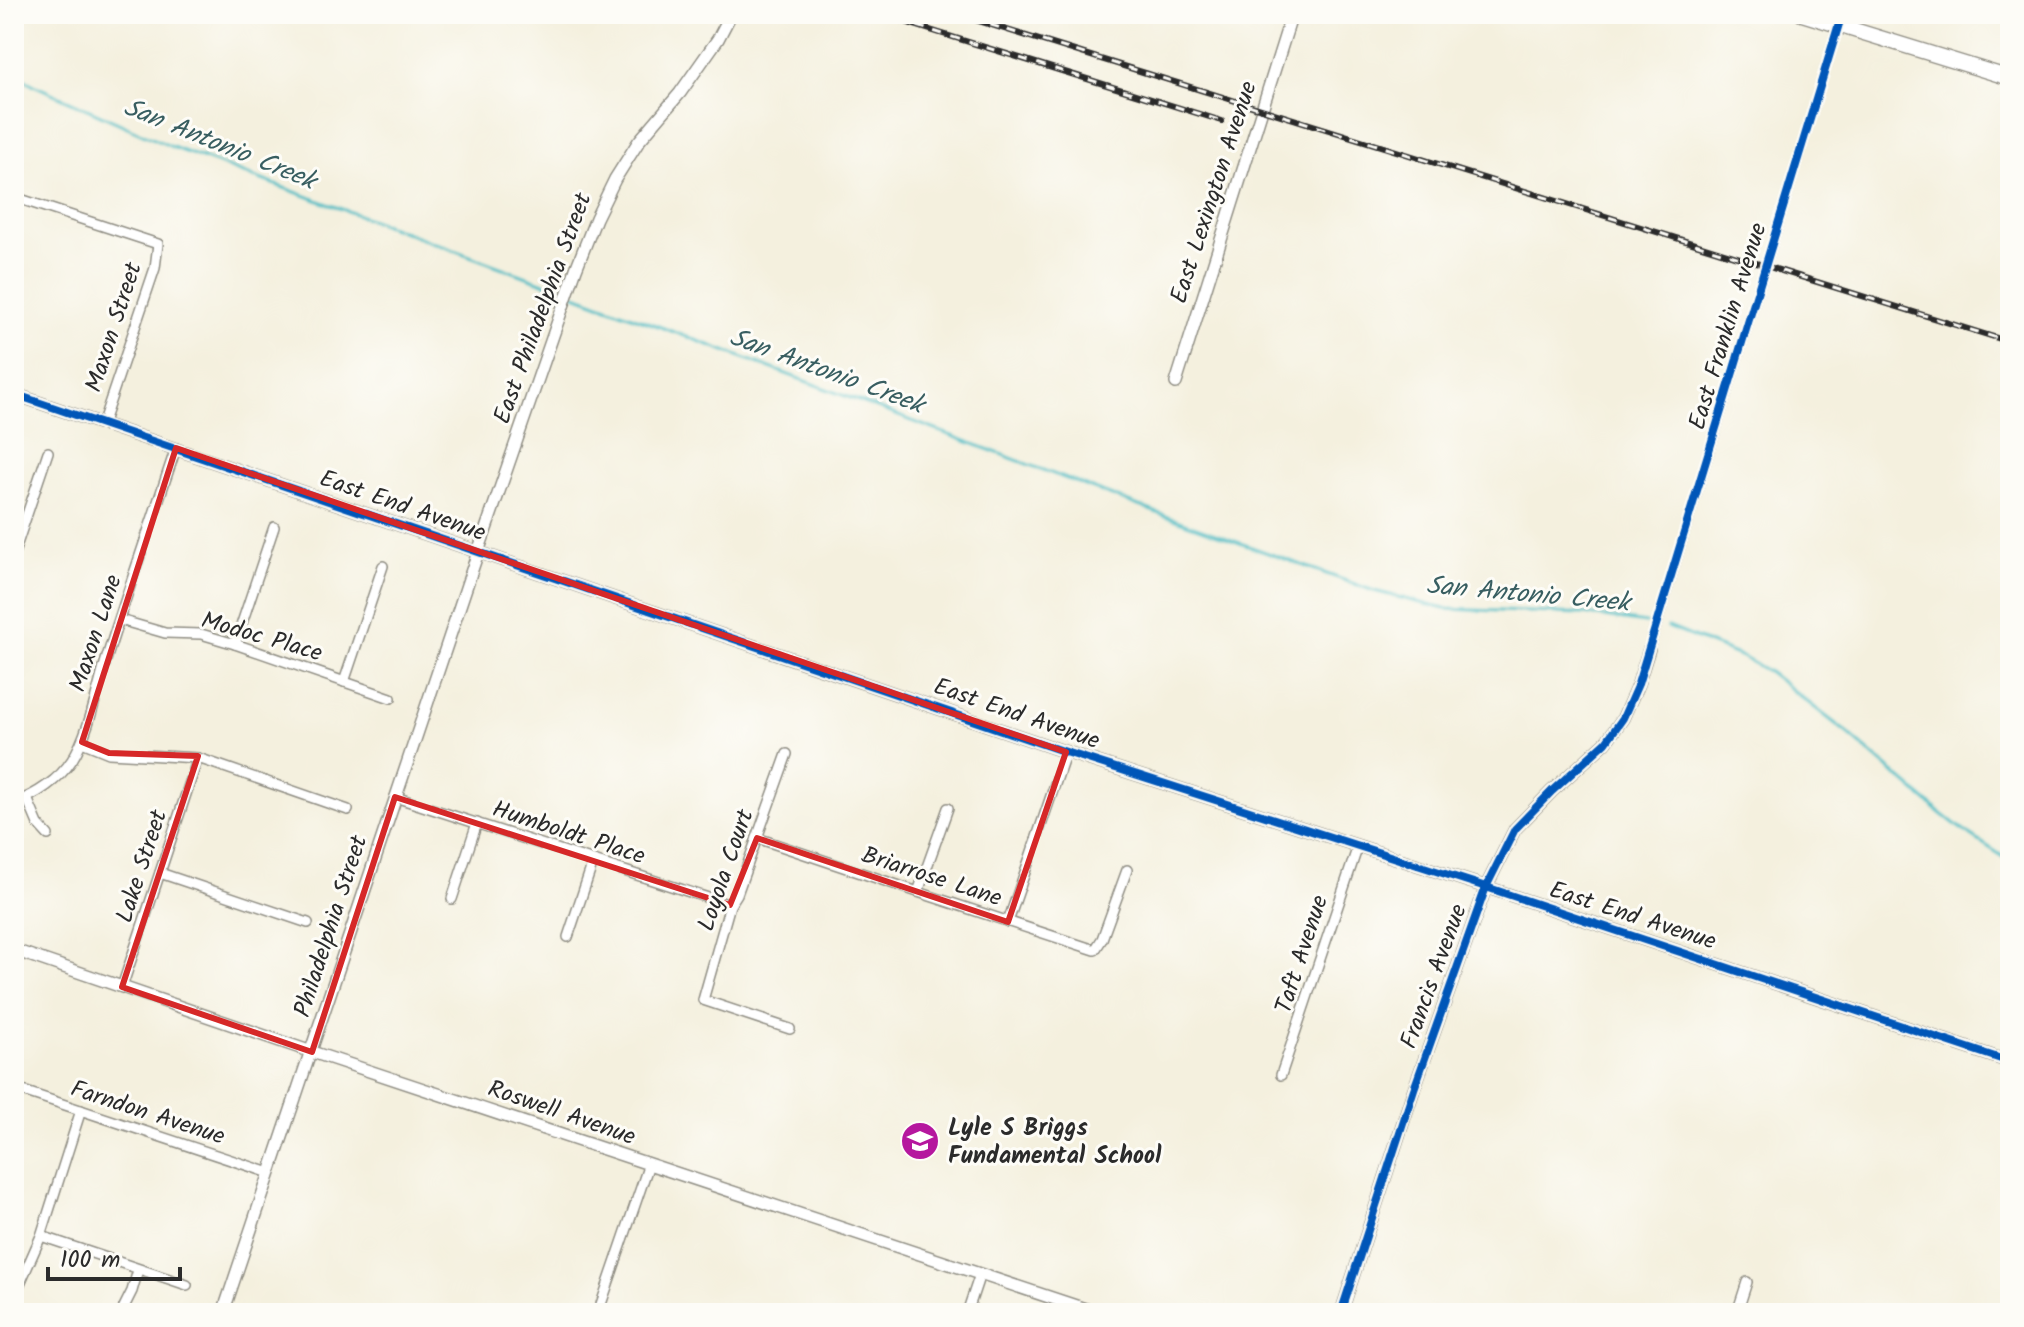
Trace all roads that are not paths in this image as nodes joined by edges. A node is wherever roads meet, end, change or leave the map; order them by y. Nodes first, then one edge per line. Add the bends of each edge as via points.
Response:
1 (731, 14) edge
2 (1292, 14) edge
3 (1802, 14) edge
4 (1840, 20) edge
5 (2010, 78) edge
6 (14, 197) edge
7 (1176, 383) dead end
8 (14, 394) edge
9 (103, 422) junction
10 (176, 448) junction
11 (48, 452) dead end
12 (274, 527) dead end
13 (478, 552) junction
14 (14, 553) edge
15 (383, 566) dead end
16 (120, 620) junction
17 (235, 644) junction
18 (1649, 649) joint
19 (344, 682) junction
20 (391, 698) dead end
21 (82, 742) junction
22 (1066, 752) junction
23 (787, 754) dead end
24 (198, 758) junction
25 (395, 797) junction
26 (27, 798) junction
27 (14, 803) edge
28 (948, 808) dead end
29 (348, 810) dead end
30 (477, 823) junction
31 (48, 835) dead end
32 (757, 838) junction
33 (1358, 846) junction
34 (593, 862) junction
35 (1127, 870) dead end
36 (160, 873) junction
37 (1486, 887) junction
38 (918, 892) junction
39 (452, 899) dead end
40 (730, 905) junction
41 (1008, 922) junction
42 (308, 923) dead end
43 (568, 937) dead end
44 (14, 950) edge
45 (122, 987) junction
46 (790, 1029) dead end
47 (312, 1052) junction
48 (2010, 1062) edge
49 (1281, 1075) dead end
50 (14, 1088) edge
51 (81, 1110) junction
52 (649, 1164) junction
53 (270, 1173) junction
54 (41, 1236) junction
55 (138, 1270) junction
56 (980, 1274) junction
57 (1747, 1282) dead end
58 (187, 1285) dead end
59 (14, 1297) edge
60 (121, 1313) edge
61 (223, 1313) edge
62 (598, 1313) edge
63 (967, 1313) edge
64 (1097, 1313) edge
65 (1341, 1313) edge
66 (1737, 1313) edge

1 - 13 street, East Philadelphia Street via 680,93 639,141 596,218
2 - 7 street, East Lexington Avenue
3 - 4 main road
4 - 5 main road
4 - 18 street, East Franklin Avenue
6 - 9 street, Maxon Street via 158,244 155,268
8 - 9 street, East End Avenue
9 - 10 street, East End Avenue
10 - 13 street, East End Avenue
10 - 16 street, Maxon Lane
11 - 14 street
12 - 17 street
13 - 22 street, East End Avenue
13 - 25 street, Philadelphia Street
15 - 19 street
16 - 17 street, Modoc Place
16 - 21 street, Maxon Lane
17 - 19 street, Modoc Place
18 - 37 street, Francis Avenue via 1623,718 1606,742 1515,829
19 - 20 street, Modoc Place
21 - 24 street via 109,753
21 - 26 street, Maxon Lane via 70,764
22 - 33 street, East End Avenue
22 - 41 street
23 - 32 street, Loyola Court
24 - 29 street
24 - 36 street, Lake Street
25 - 30 street, Humboldt Place
25 - 47 street, Philadelphia Street
26 - 27 street, Maxon Lane
26 - 31 street
28 - 38 street
30 - 34 street, Humboldt Place
30 - 39 street
32 - 38 street, Briarrose Lane
32 - 40 street, Loyola Court
33 - 37 street, East End Avenue
33 - 49 street, Taft Avenue
34 - 40 street, Humboldt Place
34 - 43 street
35 - 41 street, Briarrose Lane via 1095,950
36 - 42 street
36 - 45 street, Lake Street
37 - 48 street, East End Avenue
37 - 65 street, Francis Avenue
38 - 41 street, Briarrose Lane
40 - 46 street, Loyola Court via 703,1000
44 - 45 street, Roswell Avenue
45 - 47 street, Roswell Avenue
47 - 52 street, Roswell Avenue
47 - 53 street, Philadelphia Street
50 - 51 street, Farndon Avenue
51 - 53 street, Farndon Avenue
51 - 54 street
52 - 56 street, Roswell Avenue
52 - 62 street
53 - 61 street, Philadelphia Street
54 - 55 street
54 - 59 street
55 - 58 street
55 - 60 street
56 - 63 street
56 - 64 street, Roswell Avenue
57 - 66 street

